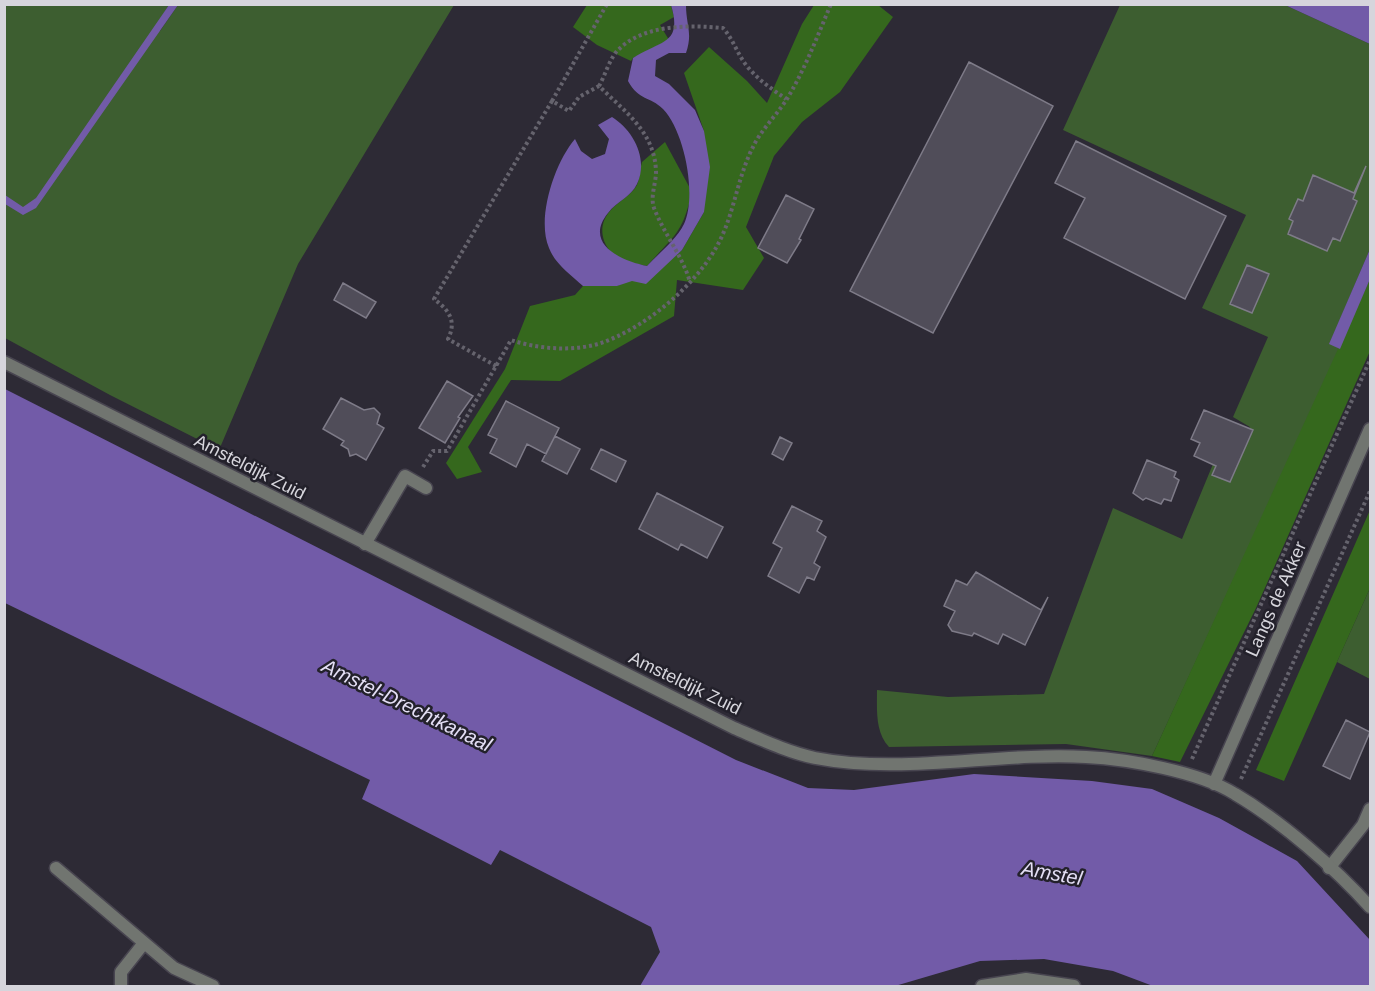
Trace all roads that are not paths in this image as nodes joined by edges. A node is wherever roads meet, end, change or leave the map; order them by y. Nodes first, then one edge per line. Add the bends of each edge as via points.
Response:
1 (4, 362) edge
2 (1371, 429) edge
3 (426, 488) dead end
4 (365, 544) junction
5 (1214, 784) junction
6 (1371, 809) edge
7 (56, 868) dead end
8 (1329, 868) junction
9 (1371, 907) edge
10 (144, 943) junction
11 (122, 987) edge
12 (213, 987) edge
13 (982, 987) edge
14 (1074, 987) edge

1 - 4 street, Amsteldijk Zuid
2 - 5 street, Langs de Akker
3 - 4 street via 405,476
4 - 5 street, Amsteldijk Zuid via 734,728 814,758 896,763 1086,757 1185,774
5 - 8 street, Amsteldijk Zuid via 1235,793 1303,843
6 - 8 street
7 - 10 street
8 - 9 street, Amsteldijk Zuid
10 - 11 street via 120,972
10 - 12 street via 174,968
13 - 14 street via 1026,979

